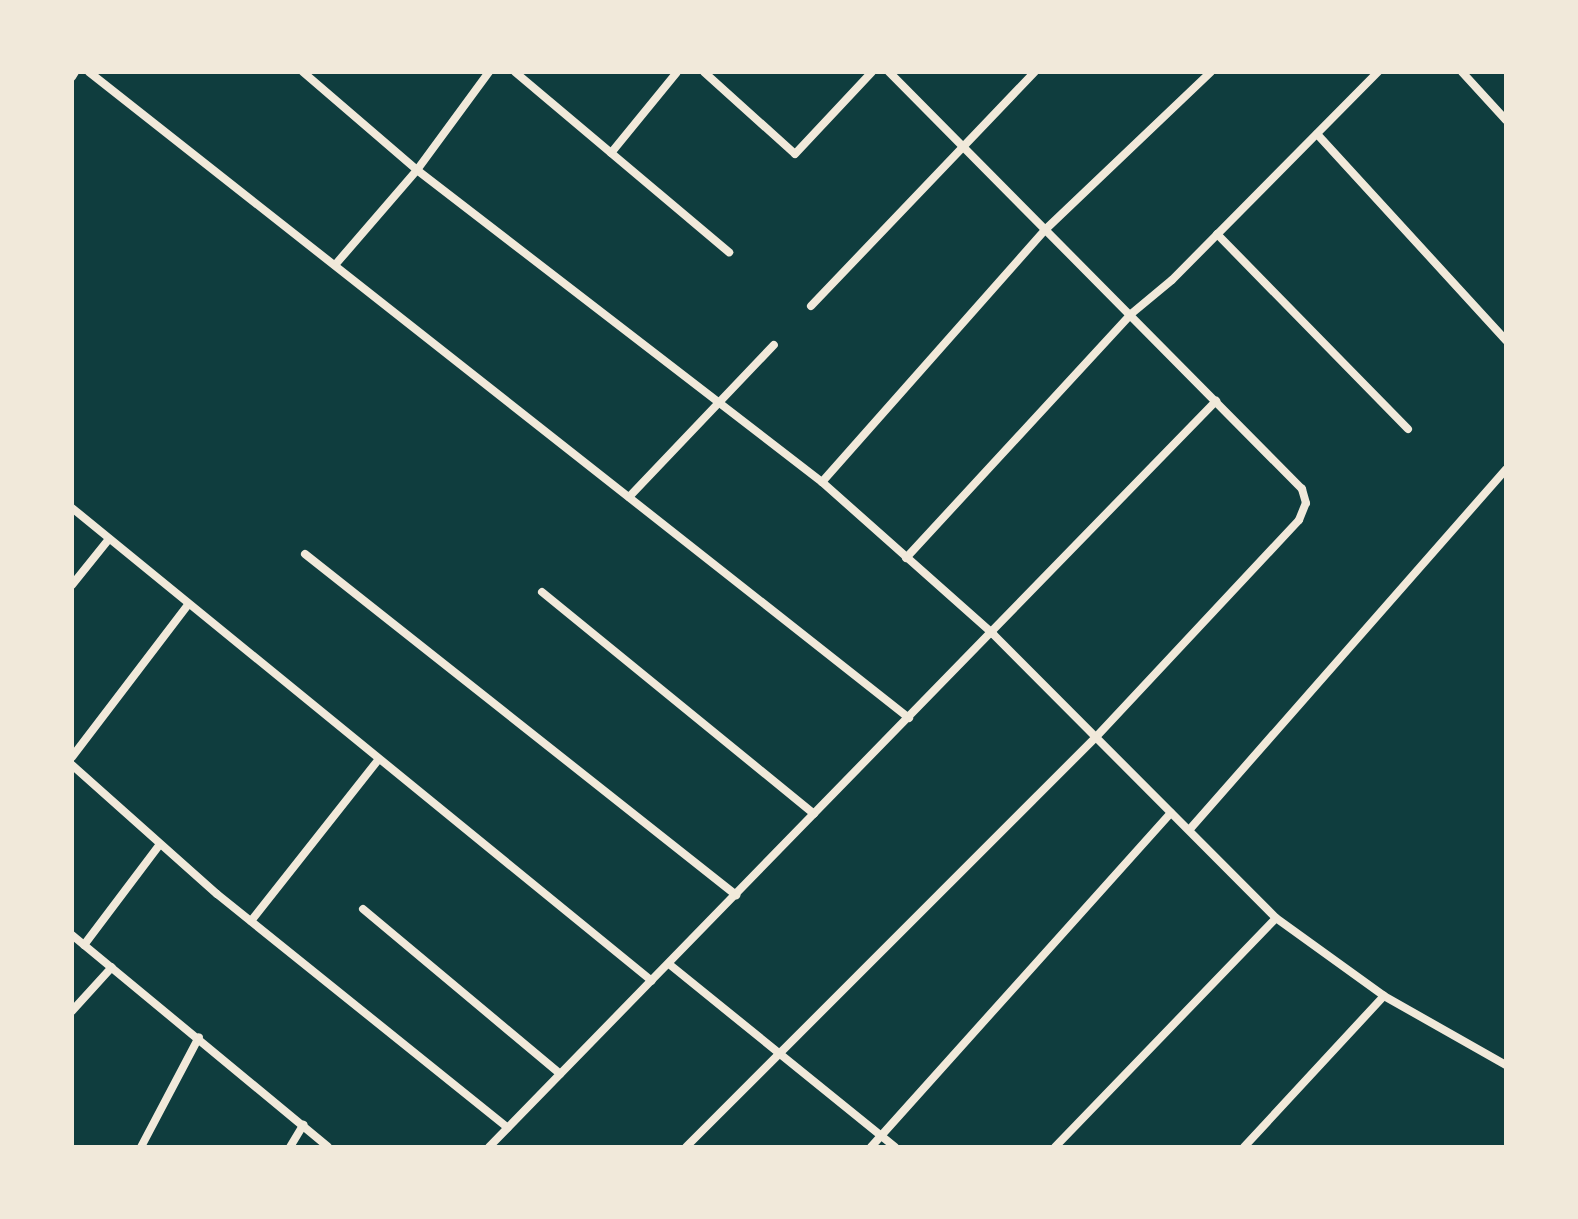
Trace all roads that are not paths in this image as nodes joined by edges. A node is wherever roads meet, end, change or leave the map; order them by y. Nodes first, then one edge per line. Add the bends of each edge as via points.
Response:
1 (89, 72) edge
2 (303, 72) edge
3 (489, 72) edge
4 (515, 72) edge
5 (677, 72) edge
6 (704, 72) edge
7 (872, 72) edge
8 (889, 72) edge
9 (1035, 72) edge
10 (1211, 72) edge
11 (1378, 72) edge
12 (1462, 72) edge
13 (1506, 120) edge
14 (1317, 134) junction
15 (964, 146) junction
16 (611, 153) junction
17 (417, 170) junction
18 (1047, 228) junction
19 (1217, 234) junction
20 (729, 252) dead end
21 (335, 265) junction
22 (811, 306) dead end
23 (1131, 314) junction
24 (1506, 340) edge
25 (774, 345) dead end
26 (1216, 401) junction
27 (721, 402) junction
28 (1408, 429) dead end
29 (1506, 469) edge
30 (822, 482) junction
31 (629, 497) junction
32 (72, 508) edge
33 (109, 539) junction
34 (305, 554) dead end
35 (906, 558) junction
36 (72, 585) edge
37 (542, 592) dead end
38 (187, 606) junction
39 (993, 634) junction
40 (909, 718) junction
41 (1096, 737) junction
42 (72, 757) edge
43 (378, 760) junction
44 (72, 765) edge
45 (1171, 813) junction
46 (814, 814) junction
47 (1190, 829) junction
48 (160, 844) junction
49 (736, 895) junction
50 (363, 909) dead end
51 (1276, 918) junction
52 (251, 921) junction
53 (72, 935) edge
54 (84, 945) junction
55 (669, 964) junction
56 (112, 967) junction
57 (652, 981) junction
58 (1384, 996) junction
59 (72, 1011) edge
60 (199, 1037) junction
61 (776, 1052) junction
62 (1506, 1065) edge
63 (560, 1074) junction
64 (303, 1125) junction
65 (508, 1128) junction
66 (882, 1136) junction
67 (141, 1147) edge
68 (290, 1147) edge
69 (328, 1147) edge
70 (489, 1147) edge
71 (686, 1147) edge
72 (871, 1147) edge
73 (895, 1147) edge
74 (1055, 1147) edge
75 (1244, 1147) edge

1 - 21 street
2 - 17 street
3 - 17 street
4 - 16 street
5 - 16 street
6 - 7 street via 795,154
8 - 15 street
9 - 15 street
10 - 18 street
11 - 14 street
12 - 13 street
14 - 19 street
14 - 24 street
15 - 18 street
15 - 22 street
16 - 20 street
17 - 21 street
17 - 27 street
18 - 23 street
18 - 30 street
19 - 23 street
19 - 28 street
21 - 31 street
23 - 26 street
23 - 35 street
25 - 27 street
26 - 39 street
26 - 41 street via 1302,489 1306,503 1299,520
27 - 30 street
27 - 31 street
29 - 47 street
30 - 35 street
31 - 40 street
32 - 33 street
33 - 36 street
33 - 38 street
34 - 49 street
35 - 39 street
37 - 46 street
38 - 42 street
38 - 43 street
39 - 40 street
39 - 41 street
40 - 46 street
41 - 45 street
41 - 61 street
43 - 52 street
43 - 57 street
44 - 48 street
45 - 47 street
45 - 66 street
46 - 49 street
47 - 51 street
48 - 52 street
48 - 54 street
49 - 55 street
50 - 63 street
51 - 58 street
51 - 74 street
52 - 65 street
53 - 54 street
54 - 56 street
55 - 57 street
55 - 61 street
56 - 59 street
56 - 60 street
57 - 63 street
58 - 62 street
58 - 75 street
60 - 64 street
60 - 67 street
61 - 66 street
61 - 71 street
63 - 65 street
64 - 68 street
64 - 69 street
65 - 70 street
66 - 72 street
66 - 73 street

